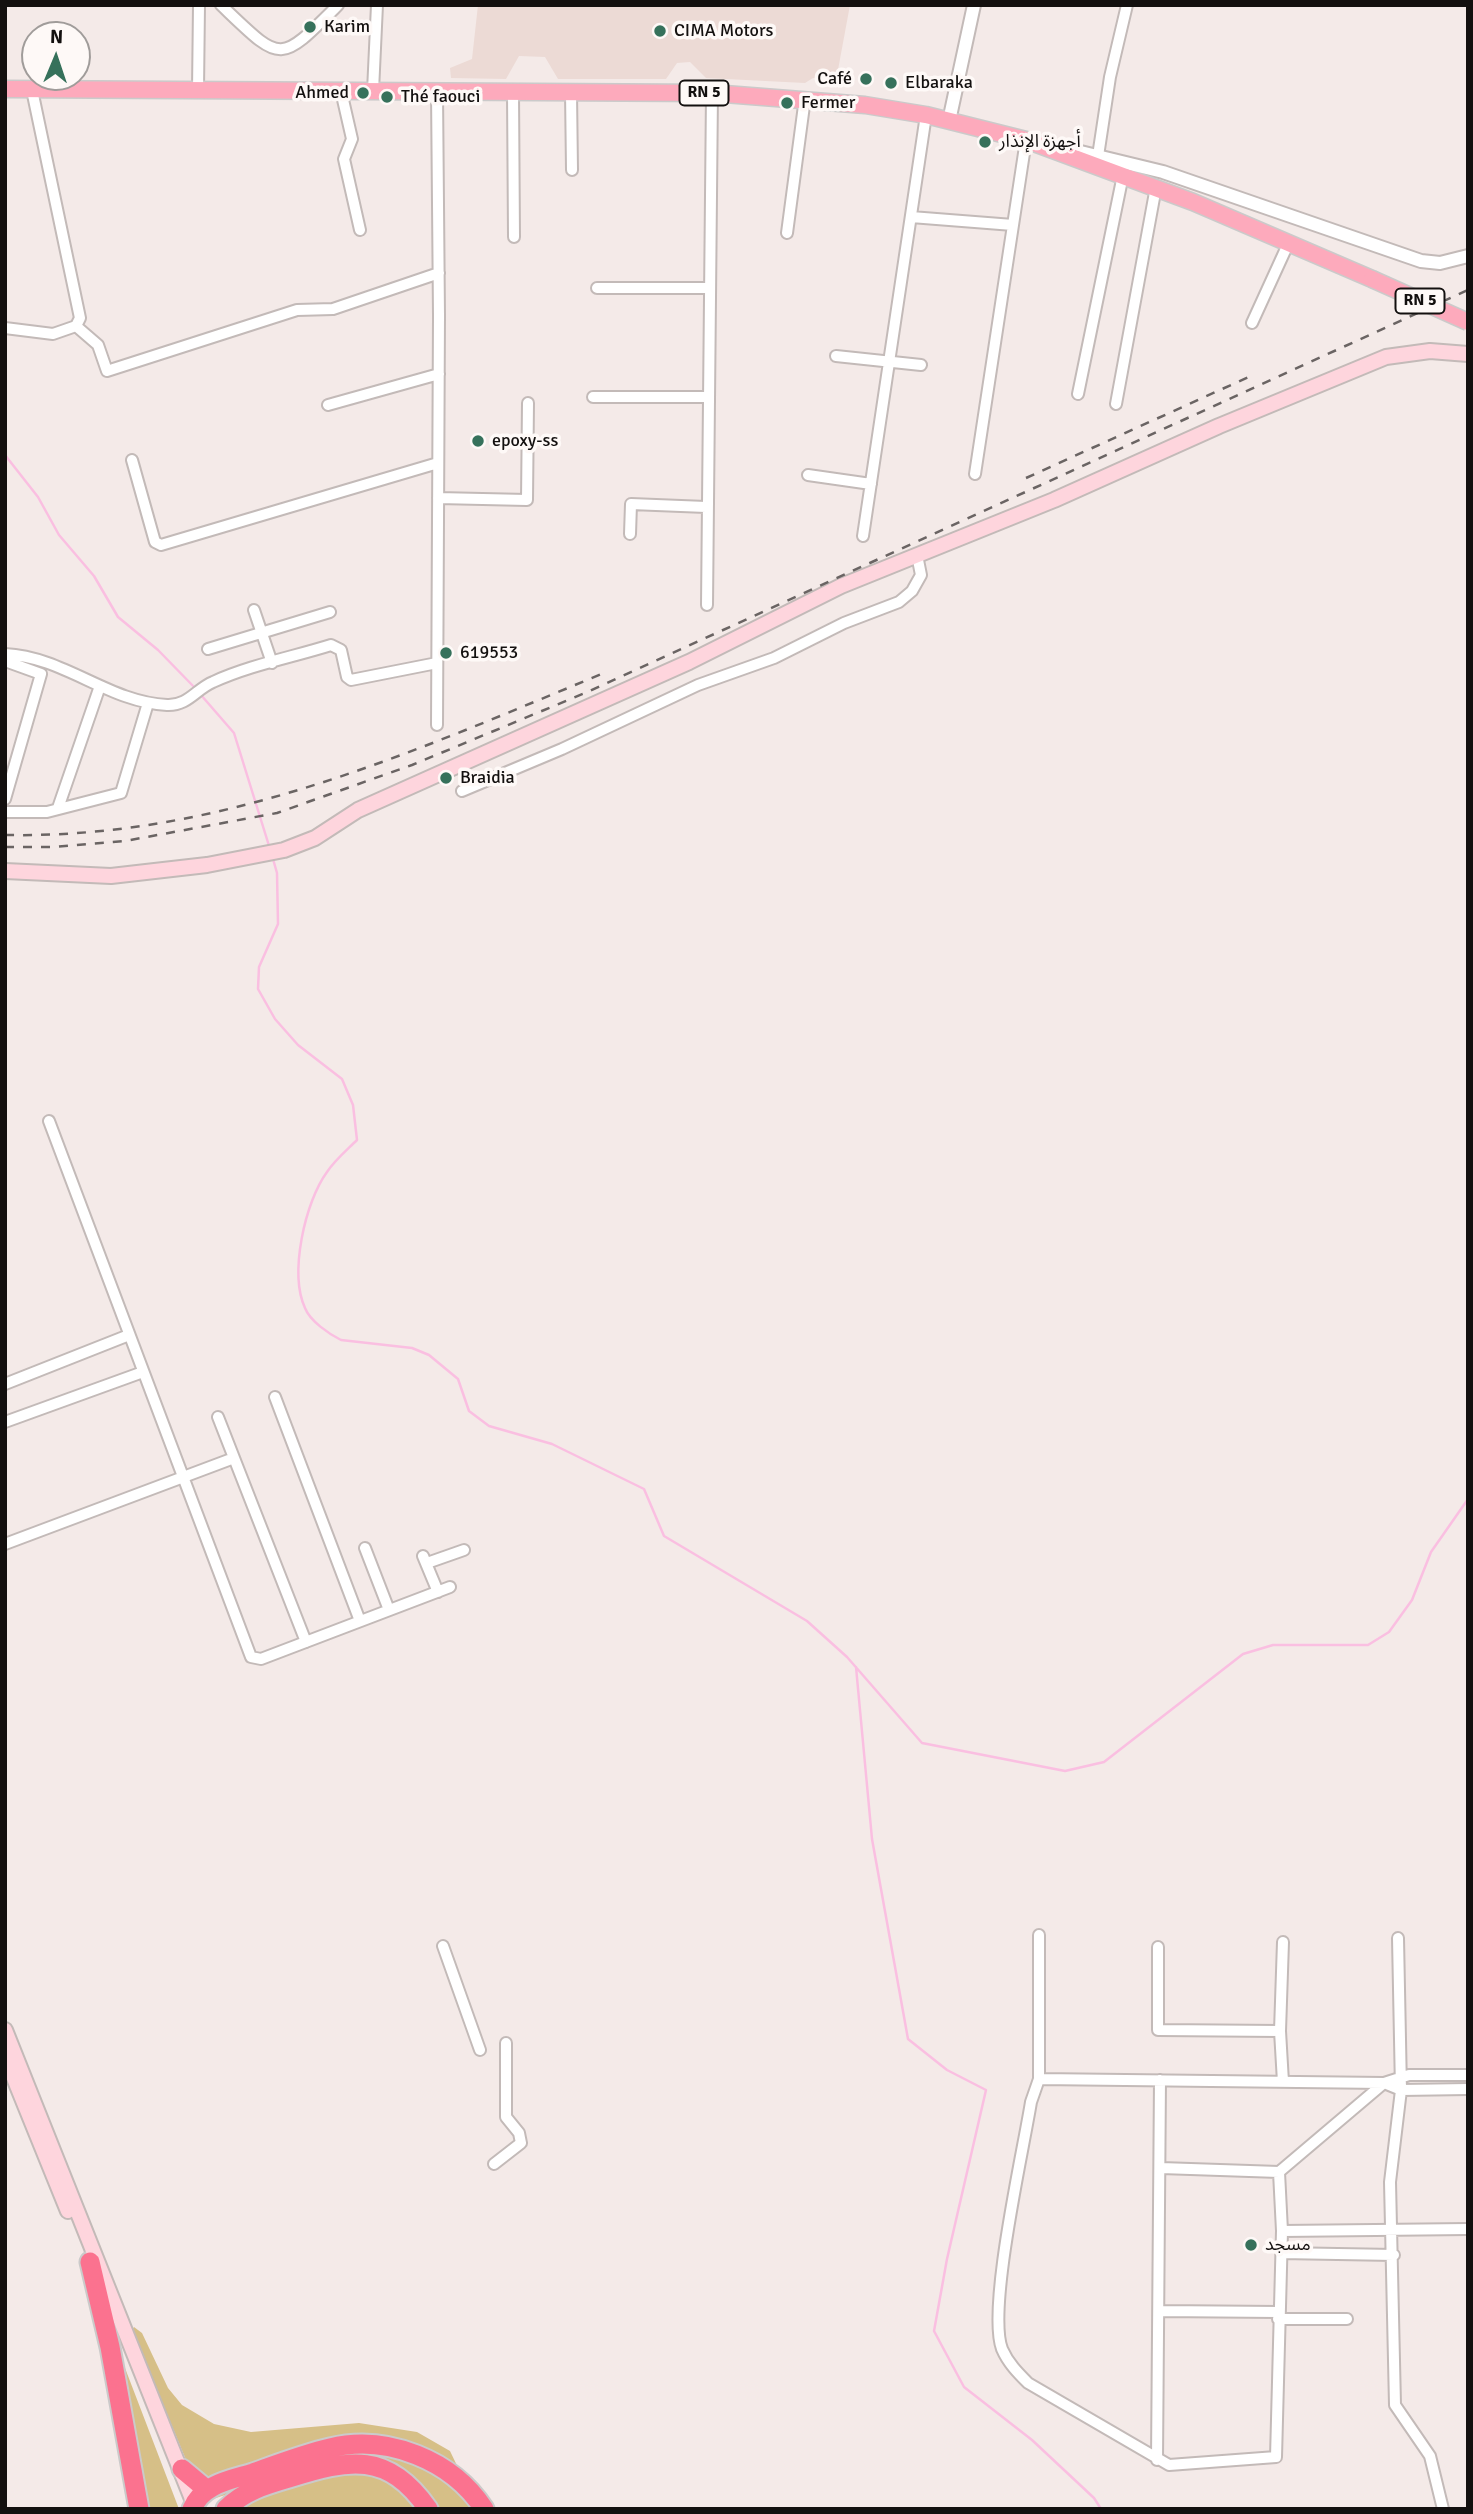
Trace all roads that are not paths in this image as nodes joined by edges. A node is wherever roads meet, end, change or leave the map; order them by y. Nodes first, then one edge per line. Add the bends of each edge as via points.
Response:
1 (199, 5) edge
2 (221, 5) edge
3 (338, 5) edge
4 (377, 5) edge
5 (974, 5) edge
6 (1127, 5) edge
7 (91, 90) edge
8 (198, 90) junction
9 (32, 91) edge
10 (341, 91) junction
11 (373, 91) junction
12 (437, 92) junction
13 (571, 92) junction
14 (513, 93) junction
15 (712, 93) junction
16 (805, 98) junction
17 (926, 116) junction
18 (949, 121) junction
19 (1026, 140) junction
20 (1098, 156) junction
21 (572, 170) dead end
22 (1123, 175) junction
23 (1156, 187) junction
24 (911, 217) junction
25 (1013, 225) junction
26 (360, 230) dead end
27 (787, 233) dead end
28 (514, 237) dead end
29 (1289, 242) junction
30 (1468, 256) edge
31 (439, 273) junction
32 (597, 288) dead end
33 (710, 288) junction
34 (1468, 322) edge
35 (1252, 323) dead end
36 (76, 326) junction
37 (5, 328) edge
38 (1468, 354) edge
39 (836, 356) dead end
40 (890, 359) junction
41 (921, 365) dead end
42 (439, 374) junction
43 (1078, 394) dead end
44 (593, 397) dead end
45 (709, 397) junction
46 (528, 403) dead end
47 (1116, 404) dead end
48 (328, 405) dead end
49 (132, 460) dead end
50 (438, 463) junction
51 (975, 474) dead end
52 (808, 475) dead end
53 (871, 484) junction
54 (438, 498) junction
55 (706, 508) junction
56 (631, 534) dead end
57 (863, 536) dead end
58 (918, 555) junction
59 (707, 605) dead end
60 (254, 610) dead end
61 (330, 612) dead end
62 (262, 633) junction
63 (208, 649) dead end
64 (5, 654) edge
65 (5, 661) edge
66 (272, 663) junction
67 (437, 663) junction
68 (100, 686) junction
69 (148, 703) junction
70 (437, 725) dead end
71 (462, 791) dead end
72 (5, 799) edge
73 (58, 808) junction
74 (5, 812) edge
75 (5, 871) edge
76 (49, 1121) dead end
77 (130, 1335) junction
78 (143, 1371) junction
79 (5, 1384) edge
80 (275, 1397) dead end
81 (218, 1417) dead end
82 (5, 1422) edge
83 (234, 1458) junction
84 (183, 1477) junction
85 (5, 1544) edge
86 (365, 1548) dead end
87 (464, 1550) dead end
88 (450, 1587) dead end
89 (438, 1592) junction
90 (389, 1610) junction
91 (360, 1621) junction
92 (306, 1642) junction
93 (1039, 1934) dead end
94 (1398, 1938) dead end
95 (1283, 1942) dead end
96 (443, 1946) dead end
97 (1158, 1947) dead end
98 (5, 2030) edge
99 (1280, 2031) junction
100 (506, 2043) dead end
101 (480, 2050) dead end
102 (5, 2056) edge
103 (1468, 2075) edge
104 (1400, 2076) junction
105 (1039, 2079) junction
106 (1160, 2080) junction
107 (1283, 2082) junction
108 (1384, 2083) junction
109 (1468, 2089) edge
110 (1401, 2090) junction
111 (494, 2164) dead end
112 (1161, 2168) junction
113 (1279, 2172) junction
114 (68, 2196) junction
115 (1392, 2229) junction
116 (1468, 2229) edge
117 (1282, 2231) junction
118 (1281, 2253) junction
119 (1394, 2255) junction
120 (90, 2262) junction
121 (1159, 2311) junction
122 (1278, 2315) junction
123 (1348, 2319) dead end
124 (1157, 2459) junction
125 (183, 2469) joint
126 (196, 2504) edge
127 (139, 2509) edge
128 (226, 2509) edge
129 (428, 2509) edge
130 (484, 2509) edge
131 (1443, 2509) edge

1 - 8 street
2 - 3 street via 263,45 279,50 298,46
4 - 11 street
5 - 18 street
6 - 20 street
7 - 8 main road, RN 5
8 - 10 main road, RN 5
9 - 36 street via 80,311
10 - 11 main road, RN 5
10 - 26 street via 352,139 344,159
11 - 12 main road, RN 5
12 - 14 main road, RN 5
12 - 31 street
13 - 14 main road, RN 5
13 - 15 main road, RN 5
13 - 21 street
14 - 28 street
15 - 16 main road, RN 5
15 - 33 street
16 - 17 main road, RN 5
16 - 27 street
17 - 18 main road, RN 5
17 - 24 street
18 - 19 main road, RN 5
19 - 20 street
19 - 22 main road, RN 5
19 - 25 street
20 - 30 street via 1251,200 1422,261 1440,263
22 - 23 main road, RN 5
22 - 43 street
23 - 29 main road, RN 5
23 - 47 street
24 - 25 street
24 - 40 street
25 - 51 street
29 - 34 main road, RN 5, bridge
29 - 35 street
31 - 36 street via 333,309 297,310 107,371 98,345
31 - 42 street
32 - 33 street
33 - 45 street
36 - 37 street via 53,334
38 - 58 main road via 1430,351 1386,357
39 - 40 street
40 - 41 street
40 - 53 street
42 - 48 street
42 - 50 street
44 - 45 street
45 - 55 street
46 - 54 street via 527,500
49 - 50 street via 155,542 161,545
50 - 54 street
52 - 53 street
53 - 57 street
54 - 67 street
55 - 56 street via 631,504
55 - 59 street
58 - 71 street via 921,575 899,602 774,658 698,685
58 - 75 main road via 841,586 689,662 358,810 315,838 284,850 111,876
60 - 62 street
61 - 62 street
62 - 63 street
62 - 66 street
64 - 68 street via 55,663
65 - 72 street via 41,674
66 - 67 street via 331,645 341,650 351,680
66 - 69 street via 212,682 182,704
67 - 70 street
68 - 69 street
68 - 73 street
69 - 73 street via 121,793
73 - 74 street
76 - 77 street
77 - 78 street
77 - 79 street
78 - 82 street
78 - 84 street
80 - 91 street
81 - 83 street
83 - 84 street
83 - 92 street
84 - 85 street
84 - 92 street via 250,1655 261,1659
86 - 90 street
87 - 89 street via 425,1560
88 - 89 street
89 - 90 street
90 - 91 street
91 - 92 street
93 - 105 street
94 - 104 street
95 - 99 street
96 - 101 street
97 - 99 street via 1158,2030
98 - 114 main road
99 - 107 street
100 - 111 street via 506,2117 521,2143
102 - 114 main road
103 - 104 street
104 - 108 street
104 - 110 street
105 - 106 street
105 - 124 street via 1031,2102 998,2307 1001,2347 1028,2383
106 - 107 street
106 - 112 street
107 - 108 street
108 - 110 street
108 - 113 street
109 - 110 street
110 - 115 street via 1390,2182
112 - 113 street
112 - 121 street
113 - 117 street
114 - 120 main road
114 - 125 main road
115 - 116 street
115 - 117 street
115 - 119 street
117 - 118 street
118 - 119 street
118 - 122 street
119 - 131 street via 1395,2405 1430,2456
120 - 126 main road via 176,2470
120 - 127 highway
121 - 122 street
121 - 124 street
122 - 123 street
122 - 124 street via 1276,2457 1169,2465
125 - 126 highway
126 - 130 highway via 332,2448 369,2444 428,2459 454,2476
128 - 129 highway via 252,2490 344,2462 373,2465 398,2475

